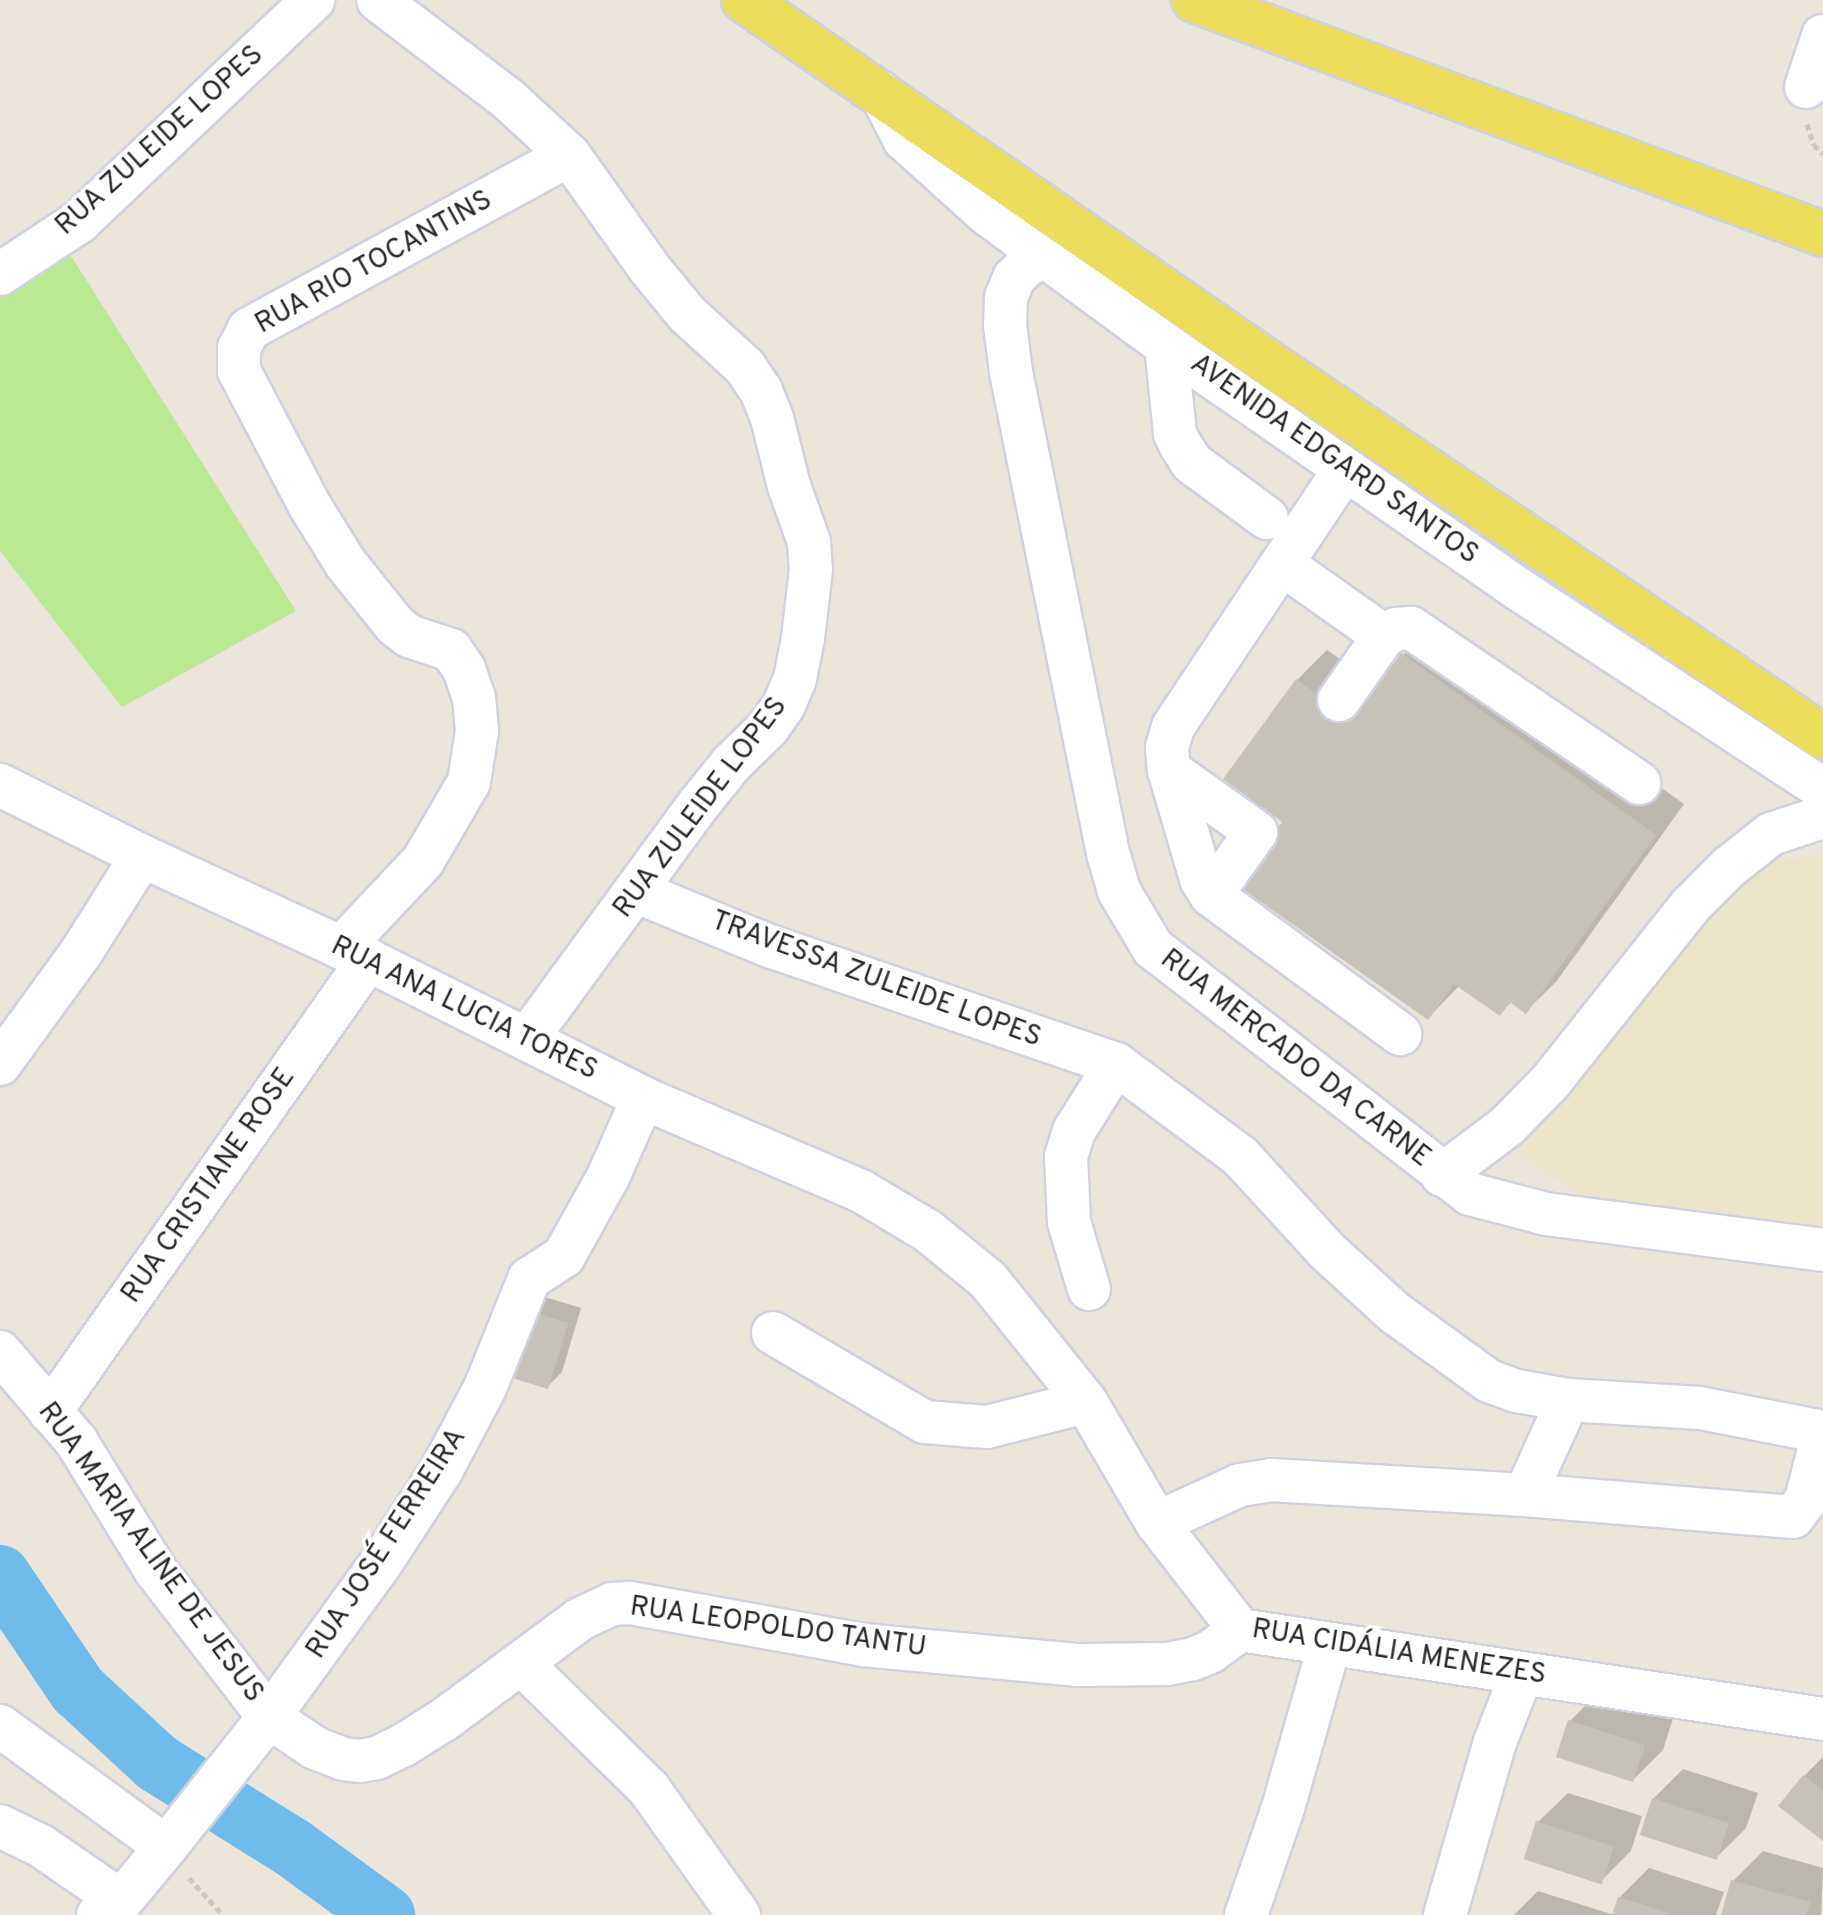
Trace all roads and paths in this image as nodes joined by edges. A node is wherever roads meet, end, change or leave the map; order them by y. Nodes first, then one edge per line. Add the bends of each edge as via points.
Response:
1 (313, 0) edge
2 (378, 0) edge
3 (744, 0) edge
4 (1194, 0) edge
5 (1823, 36) edge
6 (1806, 87) dead end
7 (880, 92) junction
8 (569, 155) junction
9 (1823, 234) edge
10 (1046, 255) junction
11 (0, 274) edge
12 (1166, 345) junction
13 (1345, 469) junction
14 (1267, 518) dead end
15 (1282, 564) junction
16 (1384, 636) junction
17 (1339, 700) dead end
18 (1823, 737) edge
19 (1169, 770) junction
20 (1639, 783) dead end
21 (0, 785) edge
22 (1823, 789) edge
23 (1823, 817) edge
24 (142, 856) junction
25 (637, 892) junction
26 (1211, 895) junction
27 (354, 954) junction
28 (1400, 1034) dead end
29 (527, 1039) junction
30 (0, 1064) edge
31 (1116, 1064) junction
32 (643, 1098) junction
33 (1442, 1175) junction
34 (928, 1231) joint
35 (1823, 1250) edge
36 (1089, 1289) dead end
37 (773, 1333) dead end
38 (0, 1352) edge
39 (1568, 1400) junction
40 (1086, 1402) junction
41 (50, 1412) junction
42 (1823, 1433) edge
43 (1525, 1495) junction
44 (1157, 1523) junction
45 (1240, 1630) junction
46 (1329, 1646) junction
47 (522, 1664) junction
48 (1511, 1672) junction
49 (269, 1717) junction
50 (1823, 1719) edge
51 (0, 1726) edge
52 (0, 1826) edge
53 (166, 1847) junction
54 (110, 1908) edge
55 (223, 1915) edge
56 (739, 1915) edge
57 (1246, 1915) edge
58 (1445, 1915) edge

1 - 11 street, RUA ZULEIDE LOPES via 79,222
2 - 8 street, RUA ZULEIDE LOPES via 508,99
3 - 7 main road, AVENIDA EDGARD SANTOS
4 - 9 main road
5 - 6 street
7 - 10 street, AVENIDA EDGARD SANTOS via 904,139 918,154 986,213
7 - 18 main road, AVENIDA EDGARD SANTOS via 1273,366
8 - 25 street, RUA ZULEIDE LOPES via 650,269 687,314 745,367 761,391 809,542 803,638 784,705 706,795
8 - 27 street, RUA RIO TOCANTINS via 249,329 239,348 239,371 346,564 395,625 409,636 451,650 474,698 477,731 469,782 423,861
10 - 12 street, AVENIDA EDGARD SANTOS
10 - 33 street, RUA MERCADO DA CARNE via 1014,278 1006,298 1005,325 1067,655 1119,891 1153,948
12 - 13 street, AVENIDA EDGARD SANTOS
12 - 14 street via 1175,434 1181,446 1192,463
13 - 15 street
13 - 22 street, AVENIDA EDGARD SANTOS
15 - 16 street
15 - 19 street via 1173,727 1167,748
16 - 17 street
16 - 20 street via 1411,628
19 - 26 street via 1201,879
19 - 26 street via 1256,832
21 - 24 street, RUA ANA LUCIA TORES
23 - 33 street, RUA MERCADO DA CARNE via 1771,834 1729,867 1691,905 1551,1081 1507,1126
24 - 27 street, RUA ANA LUCIA TORES
24 - 30 street via 82,951
25 - 29 street, RUA ZULEIDE LOPES
25 - 31 street, TRAVESSA ZULEIDE LOPES via 772,947
26 - 28 street
27 - 29 street, RUA ANA LUCIA TORES
27 - 41 street, RUA CRISTIANE ROSE
29 - 32 street, RUA ANA LUCIA TORES
31 - 36 street via 1074,1131 1066,1157 1069,1222
31 - 39 street, TRAVESSA ZULEIDE LOPES via 1240,1156 1327,1251 1446,1353 1489,1381
32 - 34 street, RUA ANA LUCIA TORES via 861,1191
32 - 49 street, RUA JOSÉ FERREIRA via 608,1177 564,1256 529,1279 485,1388 441,1471
33 - 35 street via 1470,1194 1546,1214
34 - 40 street, RUA CIDÁLIA MENEZES via 988,1280
37 - 40 street via 925,1422 987,1427
38 - 41 street, RUA MARIA ALINE DE JESUS
39 - 42 street, TRAVESSA ZULEIDE LOPES via 1700,1408
39 - 43 street
40 - 44 street, RUA CIDÁLIA MENEZES
41 - 49 street, RUA MARIA ALINE DE JESUS via 91,1464 156,1571
42 - 43 street via 1806,1500 1793,1517
43 - 44 street via 1262,1480
44 - 45 street, RUA CIDÁLIA MENEZES
45 - 46 street, RUA CIDÁLIA MENEZES
45 - 47 street, RUA LEOPOLDO TANTU via 1193,1659 1079,1665 863,1645 621,1604 598,1608
46 - 48 street, RUA CIDÁLIA MENEZES
46 - 57 street
47 - 49 street, RUA LEOPOLDO TANTU via 402,1746 360,1761 315,1748
47 - 56 street via 649,1789
48 - 50 street, RUA CIDÁLIA MENEZES
48 - 58 street
49 - 53 street, RUA JOSÉ FERREIRA
51 - 53 street
52 - 54 street via 41,1846
53 - 54 street, RUA JOSÉ FERREIRA
53 - 55 path

